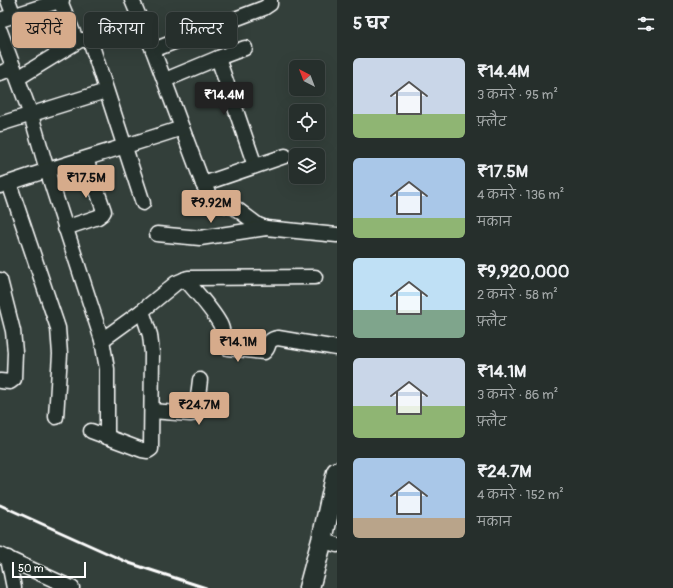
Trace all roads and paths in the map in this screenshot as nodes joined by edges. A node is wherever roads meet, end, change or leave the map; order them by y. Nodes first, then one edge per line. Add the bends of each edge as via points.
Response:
1 (8, 0) edge
2 (132, 0) edge
3 (270, 0) edge
4 (58, 1) edge
5 (12, 12) edge
6 (26, 12) edge
7 (12, 17) edge
8 (0, 20) edge
9 (0, 31) edge
10 (77, 42) junction
11 (245, 48) dead end
12 (152, 50) junction
13 (218, 58) junction
14 (0, 73) edge
15 (16, 73) junction
16 (165, 80) junction
17 (106, 91) junction
18 (31, 115) junction
19 (0, 124) edge
20 (182, 128) junction
21 (125, 147) junction
22 (285, 156) dead end
23 (86, 159) junction
24 (255, 166) junction
25 (47, 170) junction
26 (4, 184) edge
27 (203, 184) junction
28 (143, 202) dead end
29 (65, 228) junction
30 (266, 228) junction
31 (156, 234) dead end
32 (337, 235) edge
33 (315, 277) dead end
34 (185, 279) junction
35 (0, 280) edge
36 (142, 311) junction
37 (7, 331) edge
38 (102, 340) junction
39 (337, 348) edge
40 (200, 380) dead end
41 (0, 381) edge
42 (152, 411) junction
43 (56, 417) dead end
44 (91, 431) dead end
45 (107, 437) junction
46 (337, 472) edge
47 (330, 542) edge
48 (4, 557) edge
49 (14, 588) edge
50 (72, 588) edge
51 (309, 588) edge

1 - 5 street
2 - 12 street
3 - 12 street via 270,4 264,8
4 - 6 street
4 - 10 street
7 - 8 street
9 - 15 street
10 - 15 street
10 - 17 street via 84,39 91,43
11 - 13 street
12 - 16 street
13 - 16 street
13 - 24 street
14 - 15 street
15 - 18 street
16 - 20 street
17 - 18 street
17 - 21 street
18 - 19 street
18 - 25 street
20 - 21 street
20 - 27 street
21 - 23 street
21 - 28 street
22 - 24 street
23 - 25 street
23 - 29 street via 104,211 98,217
24 - 27 street
25 - 26 street
25 - 29 street
26 - 43 street via 58,328 60,354
27 - 30 street via 213,202 234,207
29 - 38 street
30 - 31 street via 200,238
30 - 32 street
33 - 34 street
34 - 36 street via 176,283
34 - 39 street via 219,322 228,348 264,352 268,343 278,338
35 - 37 street
36 - 38 street
36 - 42 street via 150,335 152,353
37 - 41 street via 15,352 14,379 10,382
38 - 45 street via 107,369
40 - 42 street via 196,413
42 - 45 street via 151,449 148,451
44 - 45 street
46 - 47 highway
47 - 51 highway
48 - 49 street
48 - 50 street

